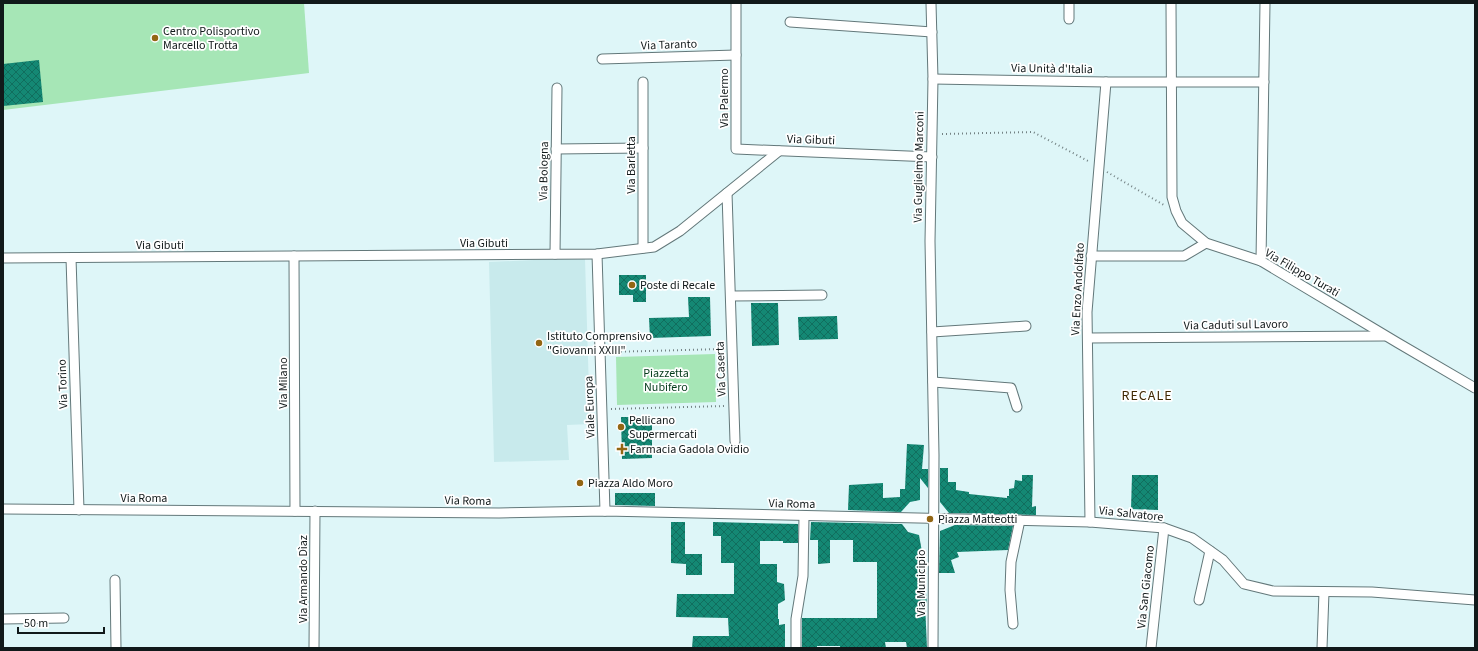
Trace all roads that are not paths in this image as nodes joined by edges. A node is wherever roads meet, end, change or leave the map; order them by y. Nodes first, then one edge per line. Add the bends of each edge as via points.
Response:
1 (736, 3) edge
2 (931, 3) edge
3 (1069, 3) edge
4 (1171, 3) edge
5 (1265, 3) edge
6 (1069, 19) dead end
7 (790, 22) dead end
8 (932, 32) junction
9 (736, 54) junction
10 (602, 59) dead end
11 (933, 79) junction
12 (1171, 81) junction
13 (643, 82) dead end
14 (1106, 82) junction
15 (1264, 82) junction
16 (557, 88) dead end
17 (643, 148) junction
18 (556, 149) junction
19 (779, 151) junction
20 (932, 157) junction
21 (727, 193) junction
22 (1206, 242) junction
23 (642, 248) junction
24 (555, 254) junction
25 (597, 254) junction
26 (294, 256) junction
27 (1092, 256) junction
28 (3, 258) edge
29 (71, 258) junction
30 (1261, 261) junction
31 (822, 295) dead end
32 (731, 296) junction
33 (1026, 326) dead end
34 (932, 332) junction
35 (1385, 336) junction
36 (1088, 338) junction
37 (933, 382) junction
38 (1475, 388) edge
39 (1017, 407) dead end
40 (735, 441) dead end
41 (3, 509) edge
42 (79, 510) junction
43 (295, 511) junction
44 (315, 511) junction
45 (605, 511) junction
46 (804, 516) junction
47 (933, 518) junction
48 (1020, 520) junction
49 (1090, 522) junction
50 (1164, 528) junction
51 (1210, 551) junction
52 (115, 580) dead end
53 (1324, 592) junction
54 (1199, 600) dead end
55 (1475, 600) edge
56 (64, 618) dead end
57 (3, 619) edge
58 (1013, 624) dead end
59 (116, 648) edge
60 (314, 648) edge
61 (796, 648) edge
62 (933, 648) edge
63 (1151, 648) edge
64 (1322, 648) edge

1 - 9 street, Via Palermo
2 - 8 street, Via Guglielmo Marconi
3 - 6 street
4 - 12 street, Via Filippo Turati
5 - 15 street
7 - 8 street
8 - 11 street, Via Guglielmo Marconi
9 - 10 street, Via Taranto
9 - 19 street, Via Palermo via 736,149
11 - 14 street, Via Unità d'Italia
11 - 20 street, Via Guglielmo Marconi
12 - 14 street, Via Unità d'Italia
12 - 15 street, Via Unità d'Italia
12 - 22 street, Via Filippo Turati via 1172,197 1182,223
13 - 17 street, Via Barletta
14 - 27 street, Via Enzo Andolfato
15 - 30 street
16 - 18 street, Via Bologna
17 - 18 street
17 - 23 street, Via Barletta
18 - 24 street, Via Bologna
19 - 20 street, Via Gibuti
19 - 21 street, Via Gibuti
20 - 34 street, Via Guglielmo Marconi
21 - 23 street, Via Gibuti via 680,231 654,246
21 - 32 street, Via Caserta
22 - 27 street via 1184,256
22 - 30 street, Via Filippo Turati
23 - 25 street, Via Gibuti
24 - 25 street, Via Gibuti
24 - 26 street, Via Gibuti
25 - 45 street, Viale Europa
26 - 29 street, Via Gibuti
26 - 43 street, Via Milano
27 - 36 street, Via Enzo Andolfato via 1087,312
28 - 29 street, Via Gibuti
29 - 42 street, Via Torino
30 - 35 street, Via Filippo Turati
31 - 32 street
32 - 40 street, Via Caserta
33 - 34 street
34 - 37 street, Via Guglielmo Marconi
35 - 36 street, Via Caduti sul Lavoro
35 - 38 street, Via Filippo Turati
36 - 49 street, Via Enzo Andolfato
37 - 39 street via 1011,388
37 - 47 street, Via Guglielmo Marconi
41 - 42 street, Via Roma
42 - 43 street, Via Roma
43 - 44 street, Via Roma
44 - 45 street, Via Roma
44 - 60 street, Via Armando Dìaz
45 - 46 street, Via Roma
46 - 47 street, Via Roma
46 - 61 street via 803,576 796,619
47 - 48 street, Via Salvatore
47 - 62 street, Via Municipio
48 - 49 street, Via Salvatore
48 - 58 street via 1011,562
49 - 50 street, Via Salvatore
50 - 51 street, Via Salvatore via 1192,538
50 - 63 street, Via San Giacomo
51 - 53 street, Via Salvatore via 1223,560 1244,584 1273,591
51 - 54 street
52 - 59 street
53 - 55 street, Via Salvatore via 1372,592
53 - 64 street
56 - 57 street

